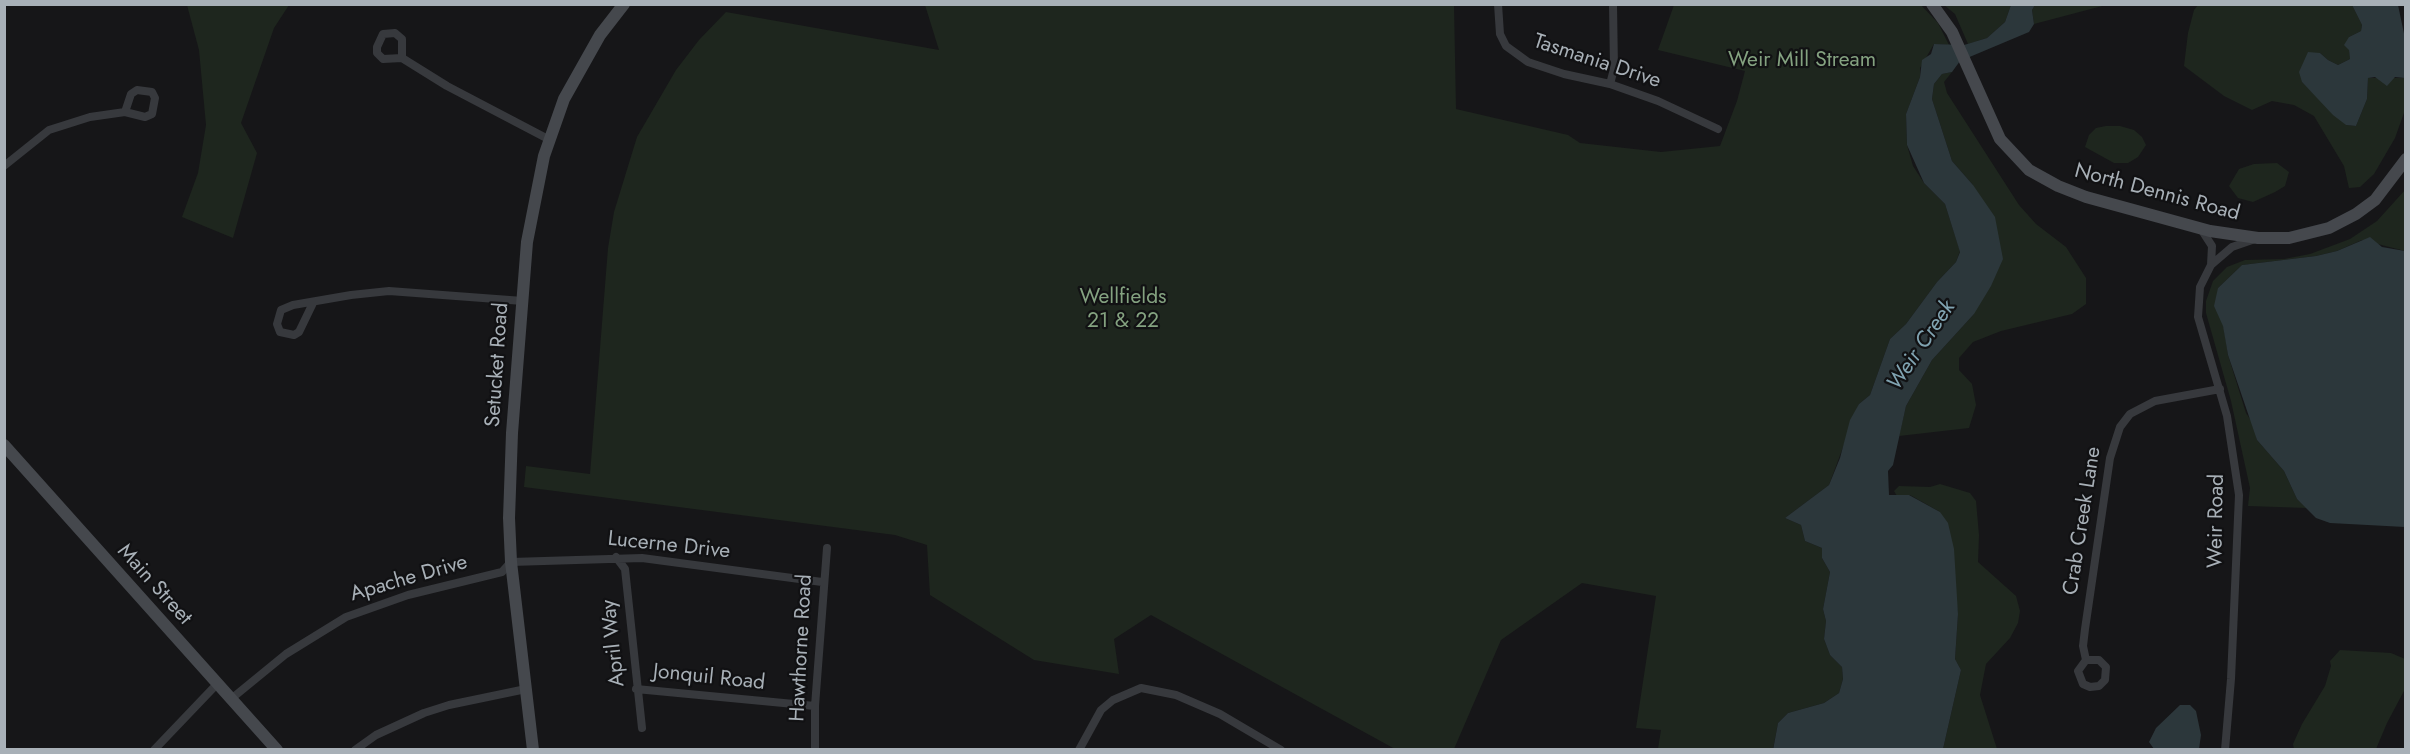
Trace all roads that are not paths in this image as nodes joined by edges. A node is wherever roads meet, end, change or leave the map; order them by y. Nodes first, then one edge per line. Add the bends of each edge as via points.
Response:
1 (1498, 4) edge
2 (1613, 4) edge
3 (1932, 4) edge
4 (620, 6) edge
5 (402, 58) dead end
6 (1610, 84) junction
7 (125, 112) dead end
8 (1718, 129) dead end
9 (550, 140) junction
10 (2406, 159) edge
11 (4, 166) edge
12 (2201, 229) junction
13 (2258, 238) junction
14 (2211, 265) junction
15 (523, 301) junction
16 (314, 303) junction
17 (2220, 389) junction
18 (6, 451) edge
19 (826, 548) dead end
20 (616, 557) junction
21 (511, 561) junction
22 (822, 582) junction
23 (2086, 660) dead end
24 (217, 684) junction
25 (526, 689) junction
26 (636, 689) junction
27 (231, 699) junction
28 (815, 706) junction
29 (642, 728) dead end
30 (154, 750) edge
31 (277, 750) edge
32 (355, 750) edge
33 (532, 750) edge
34 (815, 750) edge
35 (1078, 750) edge
36 (1281, 750) edge
37 (2224, 750) edge

1 - 6 street, Tasmania Drive via 1500,34 1516,54 1564,74
2 - 6 street via 1614,69
3 - 12 main road, North Dennis Road via 1946,21 2000,139 2029,170 2086,196
4 - 9 main road, Setucket Road via 577,73
5 - 9 street
6 - 8 street, Tasmania Drive via 1679,109
7 - 11 street via 73,120 49,130
9 - 15 main road, Setucket Road via 531,215
10 - 13 main road, North Dennis Road via 2375,200 2341,223 2302,236
12 - 13 main road, North Dennis Road
12 - 14 street via 2212,246
13 - 14 street, Weir Road via 2232,247
14 - 17 street, Weir Road via 2200,287 2197,308
15 - 16 street via 389,291
15 - 21 main road, Setucket Road via 510,482
16 - 16 street via 281,310 277,324 280,332 299,332
17 - 23 street, Crab Creek Lane via 2155,401 2130,414 2120,427 2110,458 2085,628
17 - 37 street, Weir Road via 2239,495
18 - 24 main road, Main Street
19 - 22 street, Hawthorne Road
20 - 21 street, Lucerne Drive
20 - 22 street, Lucerne Drive
20 - 26 street, April Way via 625,570
21 - 25 main road, Setucket Road
21 - 27 street, Apache Drive via 502,572 408,595 346,616 286,654
22 - 28 street, Hawthorne Road
24 - 27 main road, Main Street
24 - 30 street
25 - 32 street via 424,713 376,735
25 - 33 main road, Setucket Road
26 - 28 street, Jonquil Road
26 - 29 street, April Way
27 - 31 main road, Main Street
28 - 34 street, Hawthorne Road
35 - 36 street via 1101,710 1141,688 1204,706

